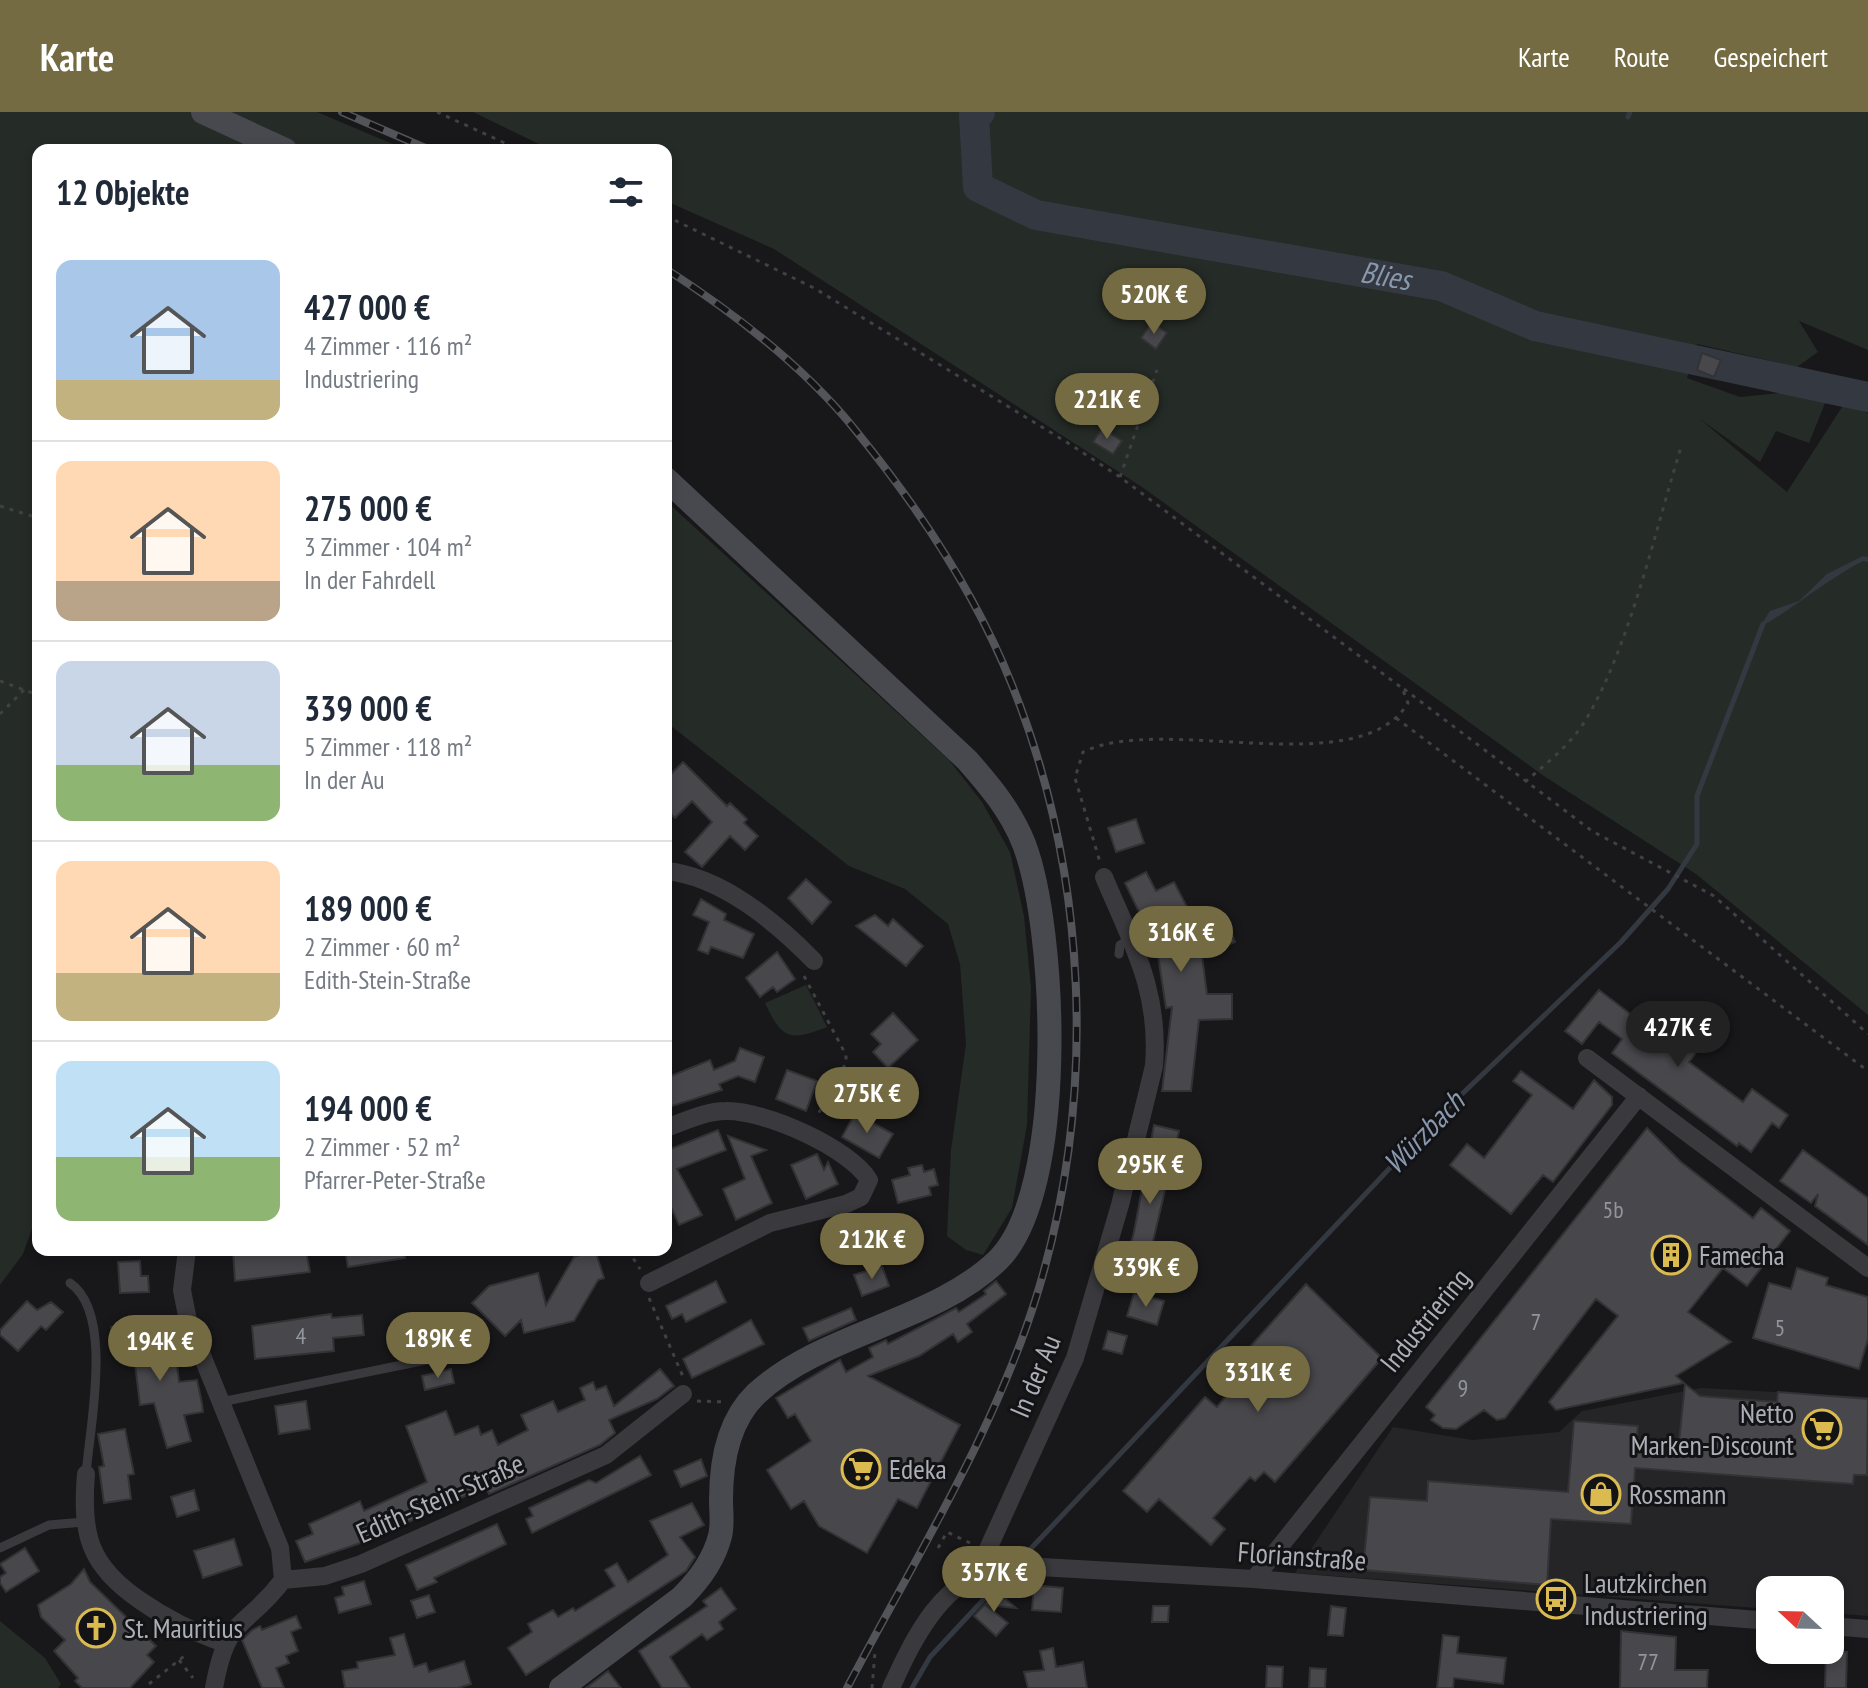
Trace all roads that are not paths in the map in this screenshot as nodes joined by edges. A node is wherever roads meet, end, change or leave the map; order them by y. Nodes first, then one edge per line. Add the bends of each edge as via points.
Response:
1 (203, 112) edge
2 (272, 144) edge
3 (672, 485) edge
4 (672, 873) edge
5 (1104, 877) road end
6 (808, 968) road end
7 (1587, 1058) dead end
8 (1639, 1096) junction
9 (672, 1126) edge
10 (186, 1256) edge
11 (1868, 1268) edge
12 (70, 1283) dead end
13 (649, 1283) road end
14 (475, 1327) dead end
15 (683, 1394) road end
16 (221, 1402) junction
17 (86, 1474) joint
18 (84, 1522) junction
19 (0, 1548) edge
20 (993, 1561) junction
21 (1254, 1579) junction
22 (283, 1580) junction
23 (1756, 1620) edge
24 (1844, 1627) edge
25 (1868, 1629) edge
26 (224, 1643) junction
27 (214, 1688) edge
28 (561, 1688) edge
29 (891, 1688) edge

1 - 2 main road
3 - 28 main road via 967,760 1008,809 1024,844 1040,910 1048,1074 1043,1142 1021,1230 996,1261 937,1299 807,1361 757,1394 744,1409 724,1456 720,1538 700,1579
4 - 6 street via 755,908
5 - 20 street, In der Au via 1124,947 1150,988 1157,1029 1154,1066 1132,1128 1075,1358
7 - 8 street
8 - 11 street
8 - 21 street, Industriering
9 - 13 street via 730,1110 807,1136 850,1158 869,1180 861,1197 770,1223
10 - 16 street via 182,1290 188,1321
12 - 17 lane via 82,1291 94,1322
14 - 16 lane via 441,1357
15 - 22 street, Edith-Stein-Straße via 606,1455 361,1564 325,1576
16 - 22 street via 280,1548
17 - 18 street
18 - 19 lane via 49,1525
18 - 26 street via 97,1561 119,1586 178,1625
20 - 21 street, Florianstraße
20 - 29 street via 930,1615
21 - 23 street, Florianstraße
22 - 26 street
24 - 25 street
26 - 27 street

